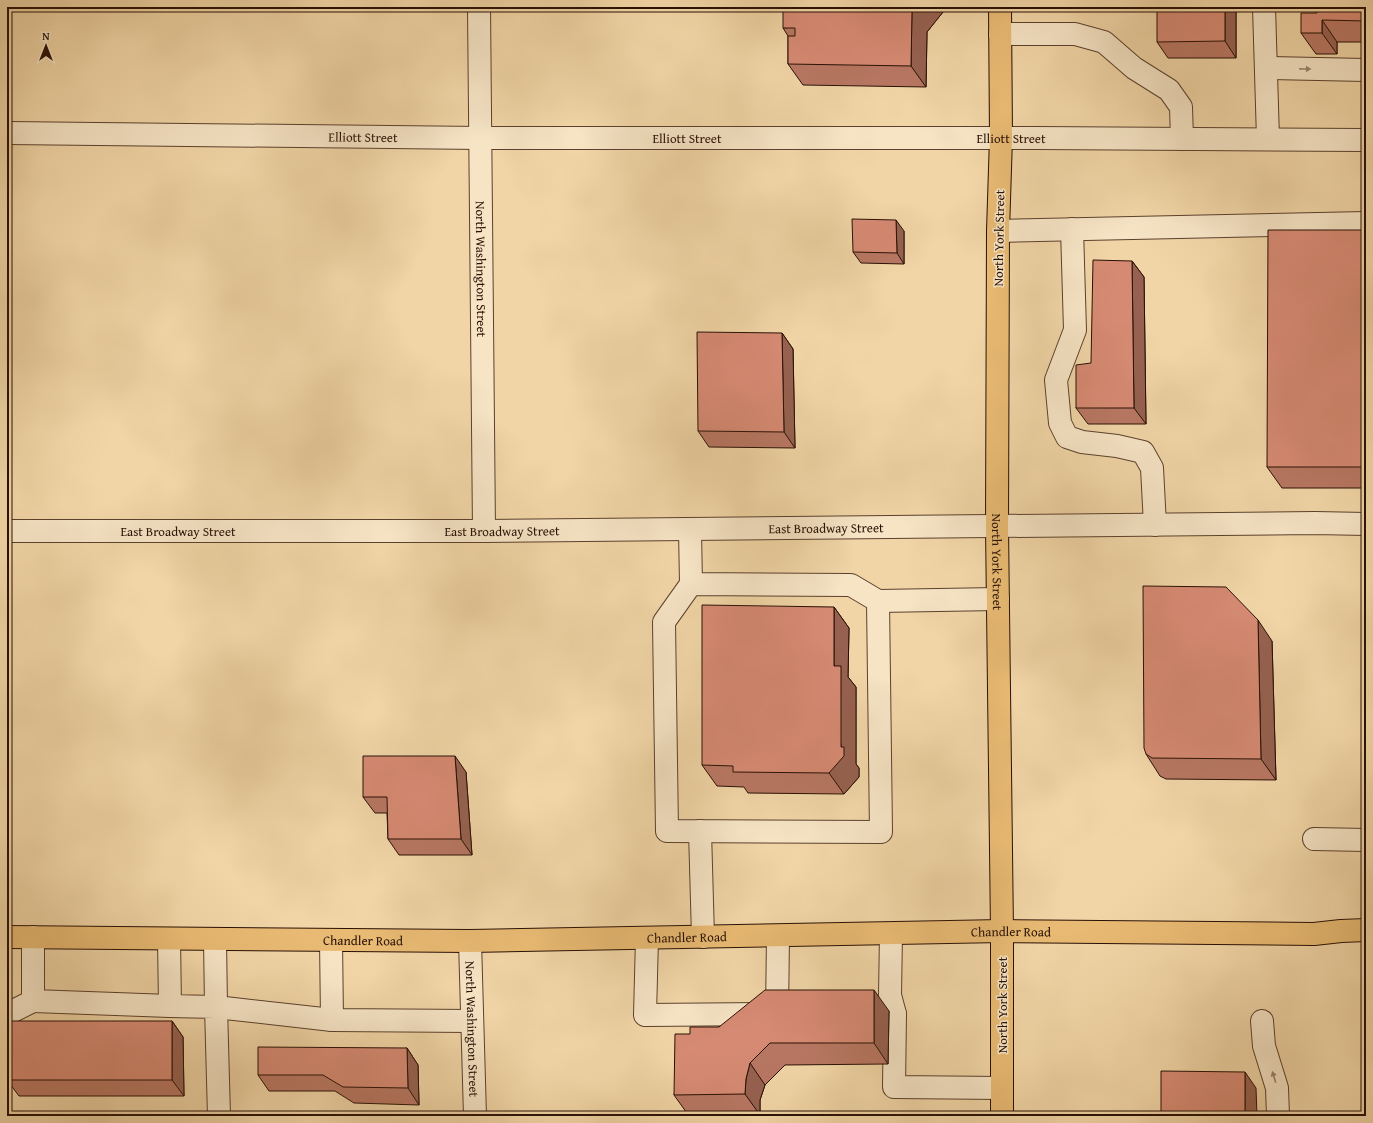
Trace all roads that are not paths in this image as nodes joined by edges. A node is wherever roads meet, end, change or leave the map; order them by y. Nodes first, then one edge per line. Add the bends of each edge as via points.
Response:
1 (480, 7) edge
2 (1000, 7) edge
3 (1264, 7) edge
4 (1000, 34) junction
5 (1266, 68) junction
6 (1366, 70) edge
7 (7, 132) edge
8 (481, 138) junction
9 (1001, 138) junction
10 (1182, 139) junction
11 (1268, 139) junction
12 (1366, 140) edge
13 (1366, 223) edge
14 (1072, 229) junction
15 (998, 231) junction
16 (1366, 524) edge
17 (1155, 526) junction
18 (997, 527) junction
19 (690, 530) junction
20 (7, 531) edge
21 (484, 532) junction
22 (691, 584) junction
23 (998, 599) junction
24 (878, 601) junction
25 (700, 831) junction
26 (1314, 839) dead end
27 (1366, 840) edge
28 (1366, 930) edge
29 (1002, 931) junction
30 (891, 934) junction
31 (778, 936) junction
32 (7, 937) edge
33 (33, 937) junction
34 (703, 937) junction
35 (647, 938) junction
36 (170, 939) junction
37 (215, 939) junction
38 (331, 940) junction
39 (470, 941) junction
40 (33, 1001) junction
41 (170, 1006) junction
42 (216, 1007) junction
43 (7, 1014) edge
44 (840, 1014) edge
45 (895, 1014) junction
46 (332, 1020) junction
47 (472, 1021) junction
48 (1262, 1021) dead end
49 (1002, 1088) junction
50 (219, 1116) edge
51 (475, 1116) edge
52 (1002, 1116) edge
53 (1278, 1116) edge

1 - 8 street, North Washington Street
2 - 4 main road, North York Street
3 - 5 street
4 - 9 main road, North York Street
4 - 10 street via 1075,34 1104,42 1134,68 1169,90 1181,107
5 -> 6 street
5 - 11 street
7 - 8 street, Elliott Street
8 - 9 street, Elliott Street
8 - 21 street, North Washington Street
9 - 10 street, Elliott Street
9 - 15 main road, North York Street
10 - 11 street, Elliott Street
11 - 12 street, Elliott Street
13 - 14 street
14 - 15 street
14 - 17 street via 1075,330 1056,380 1060,423 1067,437 1074,440 1143,452 1152,468
15 - 18 main road, North York Street
16 - 17 street, East Broadway Street
17 - 18 street, East Broadway Street
18 - 19 street, East Broadway Street
18 - 23 main road, North York Street
19 - 21 street, East Broadway Street
19 - 22 street
20 - 21 street, East Broadway Street
22 - 24 street via 851,585
22 - 25 street via 664,622 667,831
23 - 24 street
23 - 29 main road, North York Street
24 - 25 street via 881,832
25 - 34 street
26 - 27 street
28 - 29 main road, Chandler Road via 1314,934
29 - 30 main road, Chandler Road
29 - 49 main road, North York Street
30 - 31 main road, Chandler Road
30 - 45 street via 890,994
31 - 34 main road, Chandler Road
31 - 35 street via 785,1014 645,1015
32 - 33 main road, Chandler Road
33 - 36 main road, Chandler Road
33 - 40 street
34 - 35 main road, Chandler Road
35 - 39 main road, Chandler Road
36 - 37 main road, Chandler Road
36 - 41 street
37 - 38 main road, Chandler Road
37 - 42 street
38 - 39 main road, Chandler Road
38 - 46 street
39 - 47 street, North Washington Street
40 - 41 street
40 - 43 street
41 - 42 street
42 - 46 street
42 - 50 street
44 - 45 street
45 - 49 street via 894,1087
46 - 47 street
47 - 51 street, North Washington Street
53 -> 48 street via 1277,1088 1264,1046
49 - 52 main road, North York Street

